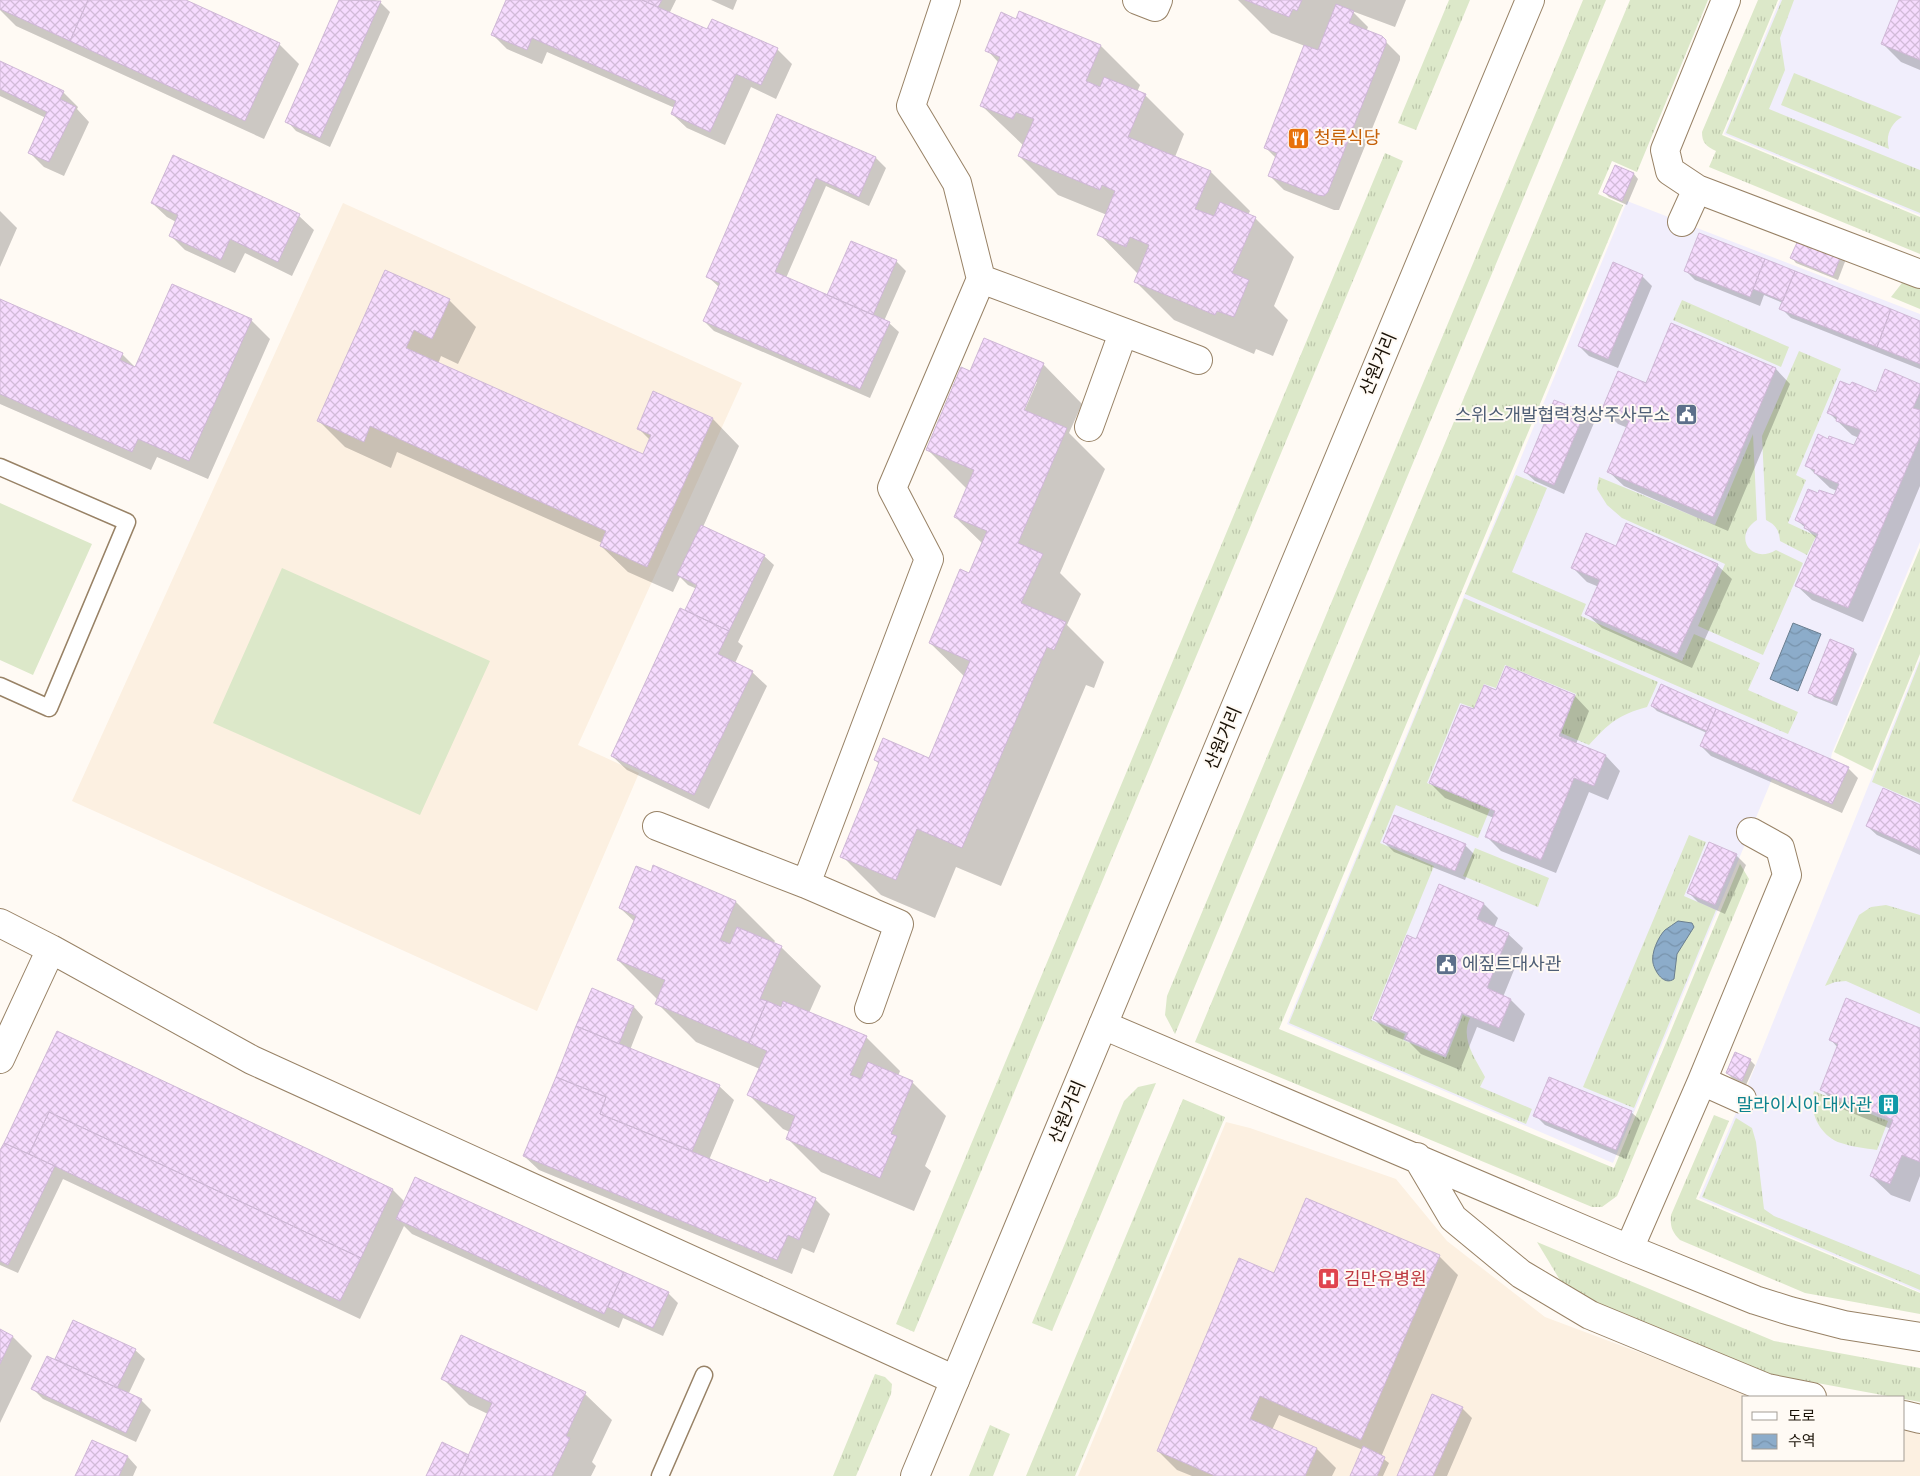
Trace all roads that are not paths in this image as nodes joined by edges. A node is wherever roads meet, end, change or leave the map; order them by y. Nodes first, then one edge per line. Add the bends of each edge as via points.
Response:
1 (946, 0) edge
2 (1137, 0) edge
3 (1158, 0) edge
4 (1530, 0) edge
5 (1726, 0) edge
6 (1697, 189) junction
7 (1682, 222) dead end
8 (1920, 274) edge
9 (981, 279) junction
10 (1123, 333) junction
11 (1198, 360) dead end
12 (1089, 427) dead end
13 (0, 467) edge
14 (0, 686) edge
15 (657, 826) dead end
16 (1751, 832) dead end
17 (806, 884) junction
18 (0, 923) edge
19 (50, 949) junction
20 (869, 1009) dead end
21 (1103, 1025) junction
22 (0, 1059) edge
23 (1702, 1081) junction
24 (1742, 1098) dead end
25 (1417, 1157) junction
26 (1629, 1249) junction
27 (1920, 1338) edge
28 (704, 1375) dead end
29 (955, 1380) junction
30 (1807, 1396) edge
31 (1905, 1415) edge
32 (1920, 1419) edge
33 (660, 1476) edge
34 (915, 1476) edge

1 - 9 street via 911,106 957,183
2 - 3 street via 1155,7
4 - 21 street, 산원거리
5 - 6 street via 1665,150 1670,171
6 - 7 street
6 - 8 street
9 - 10 street
9 - 17 street via 892,488 929,559
10 - 11 street
10 - 12 street
13 - 14 lane via 127,522 49,708
15 - 17 street
16 - 23 street via 1780,848 1787,875
17 - 20 street via 899,924
18 - 19 street
19 - 22 street
19 - 29 street via 252,1060
21 - 25 street
21 - 29 street, 산원거리
23 - 24 street
23 - 26 street
25 - 26 street
25 - 30 street via 1453,1218 1521,1274 1590,1316 1767,1388
26 - 27 street via 1790,1311 1844,1325
28 - 33 lane
29 - 34 street, 산원거리
31 - 32 street

